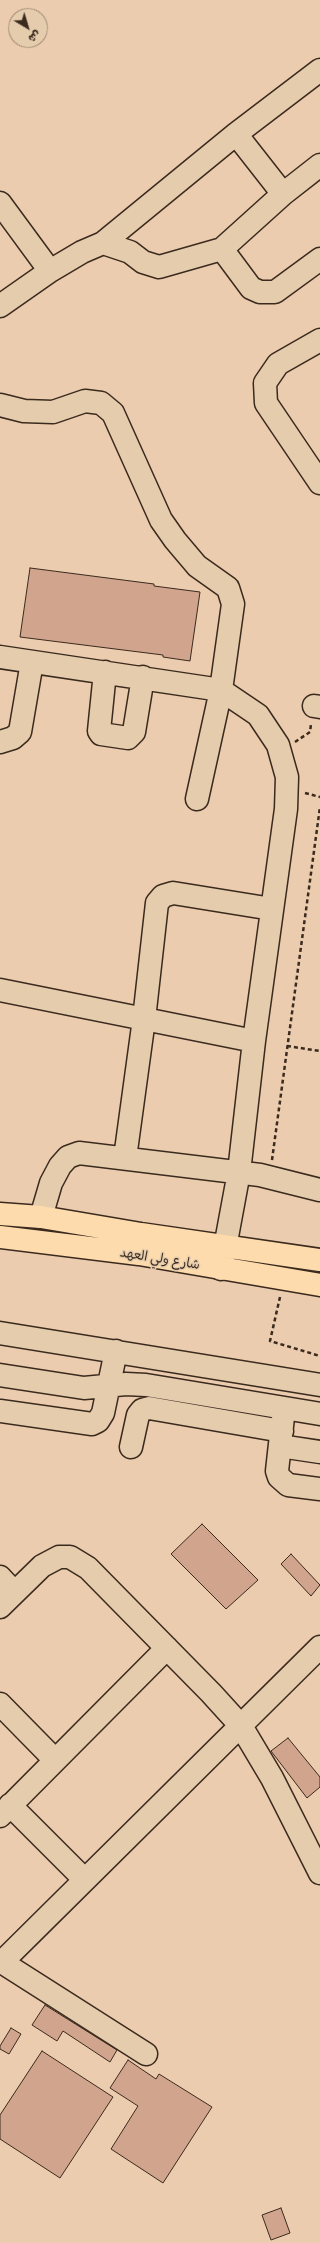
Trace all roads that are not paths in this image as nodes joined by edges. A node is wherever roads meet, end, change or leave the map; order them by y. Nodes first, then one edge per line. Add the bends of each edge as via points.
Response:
1 (320, 70) edge
2 (236, 134) junction
3 (320, 165) edge
4 (283, 194) junction
5 (0, 203) edge
6 (103, 243) junction
7 (222, 249) junction
8 (320, 259) edge
9 (50, 271) junction
10 (0, 306) edge
11 (320, 340) edge
12 (0, 405) edge
13 (320, 483) edge
14 (0, 658) edge
15 (32, 662) junction
16 (105, 672) junction
17 (144, 677) junction
18 (221, 690) junction
19 (0, 742) edge
20 (197, 799) dead end
21 (272, 909) junction
22 (0, 990) edge
23 (144, 1019) junction
24 (254, 1041) junction
25 (125, 1158) junction
26 (239, 1172) junction
27 (320, 1190) edge
28 (0, 1214) edge
29 (41, 1217) junction
30 (0, 1237) edge
31 (225, 1246) junction
32 (320, 1260) edge
33 (221, 1269) junction
34 (320, 1285) edge
35 (0, 1333) edge
36 (116, 1351) junction
37 (0, 1375) edge
38 (320, 1385) edge
39 (108, 1387) junction
40 (285, 1408) junction
41 (0, 1411) edge
42 (320, 1414) edge
43 (281, 1439) junction
44 (131, 1447) dead end
45 (320, 1452) edge
46 (320, 1489) edge
47 (5, 1592) edge
48 (320, 1647) edge
49 (166, 1648) junction
50 (0, 1704) edge
51 (241, 1726) junction
52 (55, 1760) junction
53 (5, 1810) edge
54 (320, 1873) edge
55 (84, 1879) junction
56 (1, 1961) edge
57 (146, 2054) dead end

1 - 2 lane
2 - 4 lane
2 - 6 lane
3 - 4 lane
4 - 7 lane
5 - 9 lane
6 - 7 lane via 130,252 143,262 159,267
6 - 9 lane
7 - 8 lane via 251,288 260,292 275,292
9 - 10 lane
11 - 13 lane via 278,364 265,383 266,403
12 - 18 lane via 24,411 53,412 85,400 101,403 113,413 161,520 197,566 228,588 233,604
14 - 15 lane
15 - 16 lane
15 - 19 lane via 20,732
16 - 17 lane
16 - 17 lane via 98,731 101,734 128,738 134,732
17 - 18 lane
18 - 20 lane
18 - 21 lane via 258,716 278,745 287,777 286,809
21 - 23 lane via 173,893 163,896 157,903
21 - 24 lane
22 - 23 lane
23 - 24 lane
23 - 25 lane
24 - 26 lane
25 - 26 lane
25 - 29 lane via 79,1153 68,1157 51,1183
26 - 27 lane
26 - 31 lane
28 - 29 main road, شارع ولي العهد
29 - 31 main road, شارع ولي العهد
30 - 33 main road, شارع ولي العهد via 139,1254
31 - 32 main road, شارع ولي العهد
31 - 33 lane
33 - 34 main road, شارع ولي العهد
35 - 36 lane
36 - 38 lane
36 - 39 lane
37 - 39 lane via 84,1388
39 - 40 lane via 126,1384 146,1385
39 - 41 lane via 103,1413 98,1421 92,1424
40 - 42 lane
40 - 43 lane
43 - 44 lane via 149,1408 142,1410 138,1415
43 - 45 lane
43 - 46 lane via 277,1471 283,1481 288,1485
47 - 49 lane via 42,1566 59,1557 70,1557 88,1568
48 - 51 lane
49 - 51 lane
49 - 52 lane
50 - 52 lane
51 - 54 lane via 272,1778
51 - 55 lane
52 - 53 lane
53 - 55 lane
55 - 56 lane
56 - 57 lane

